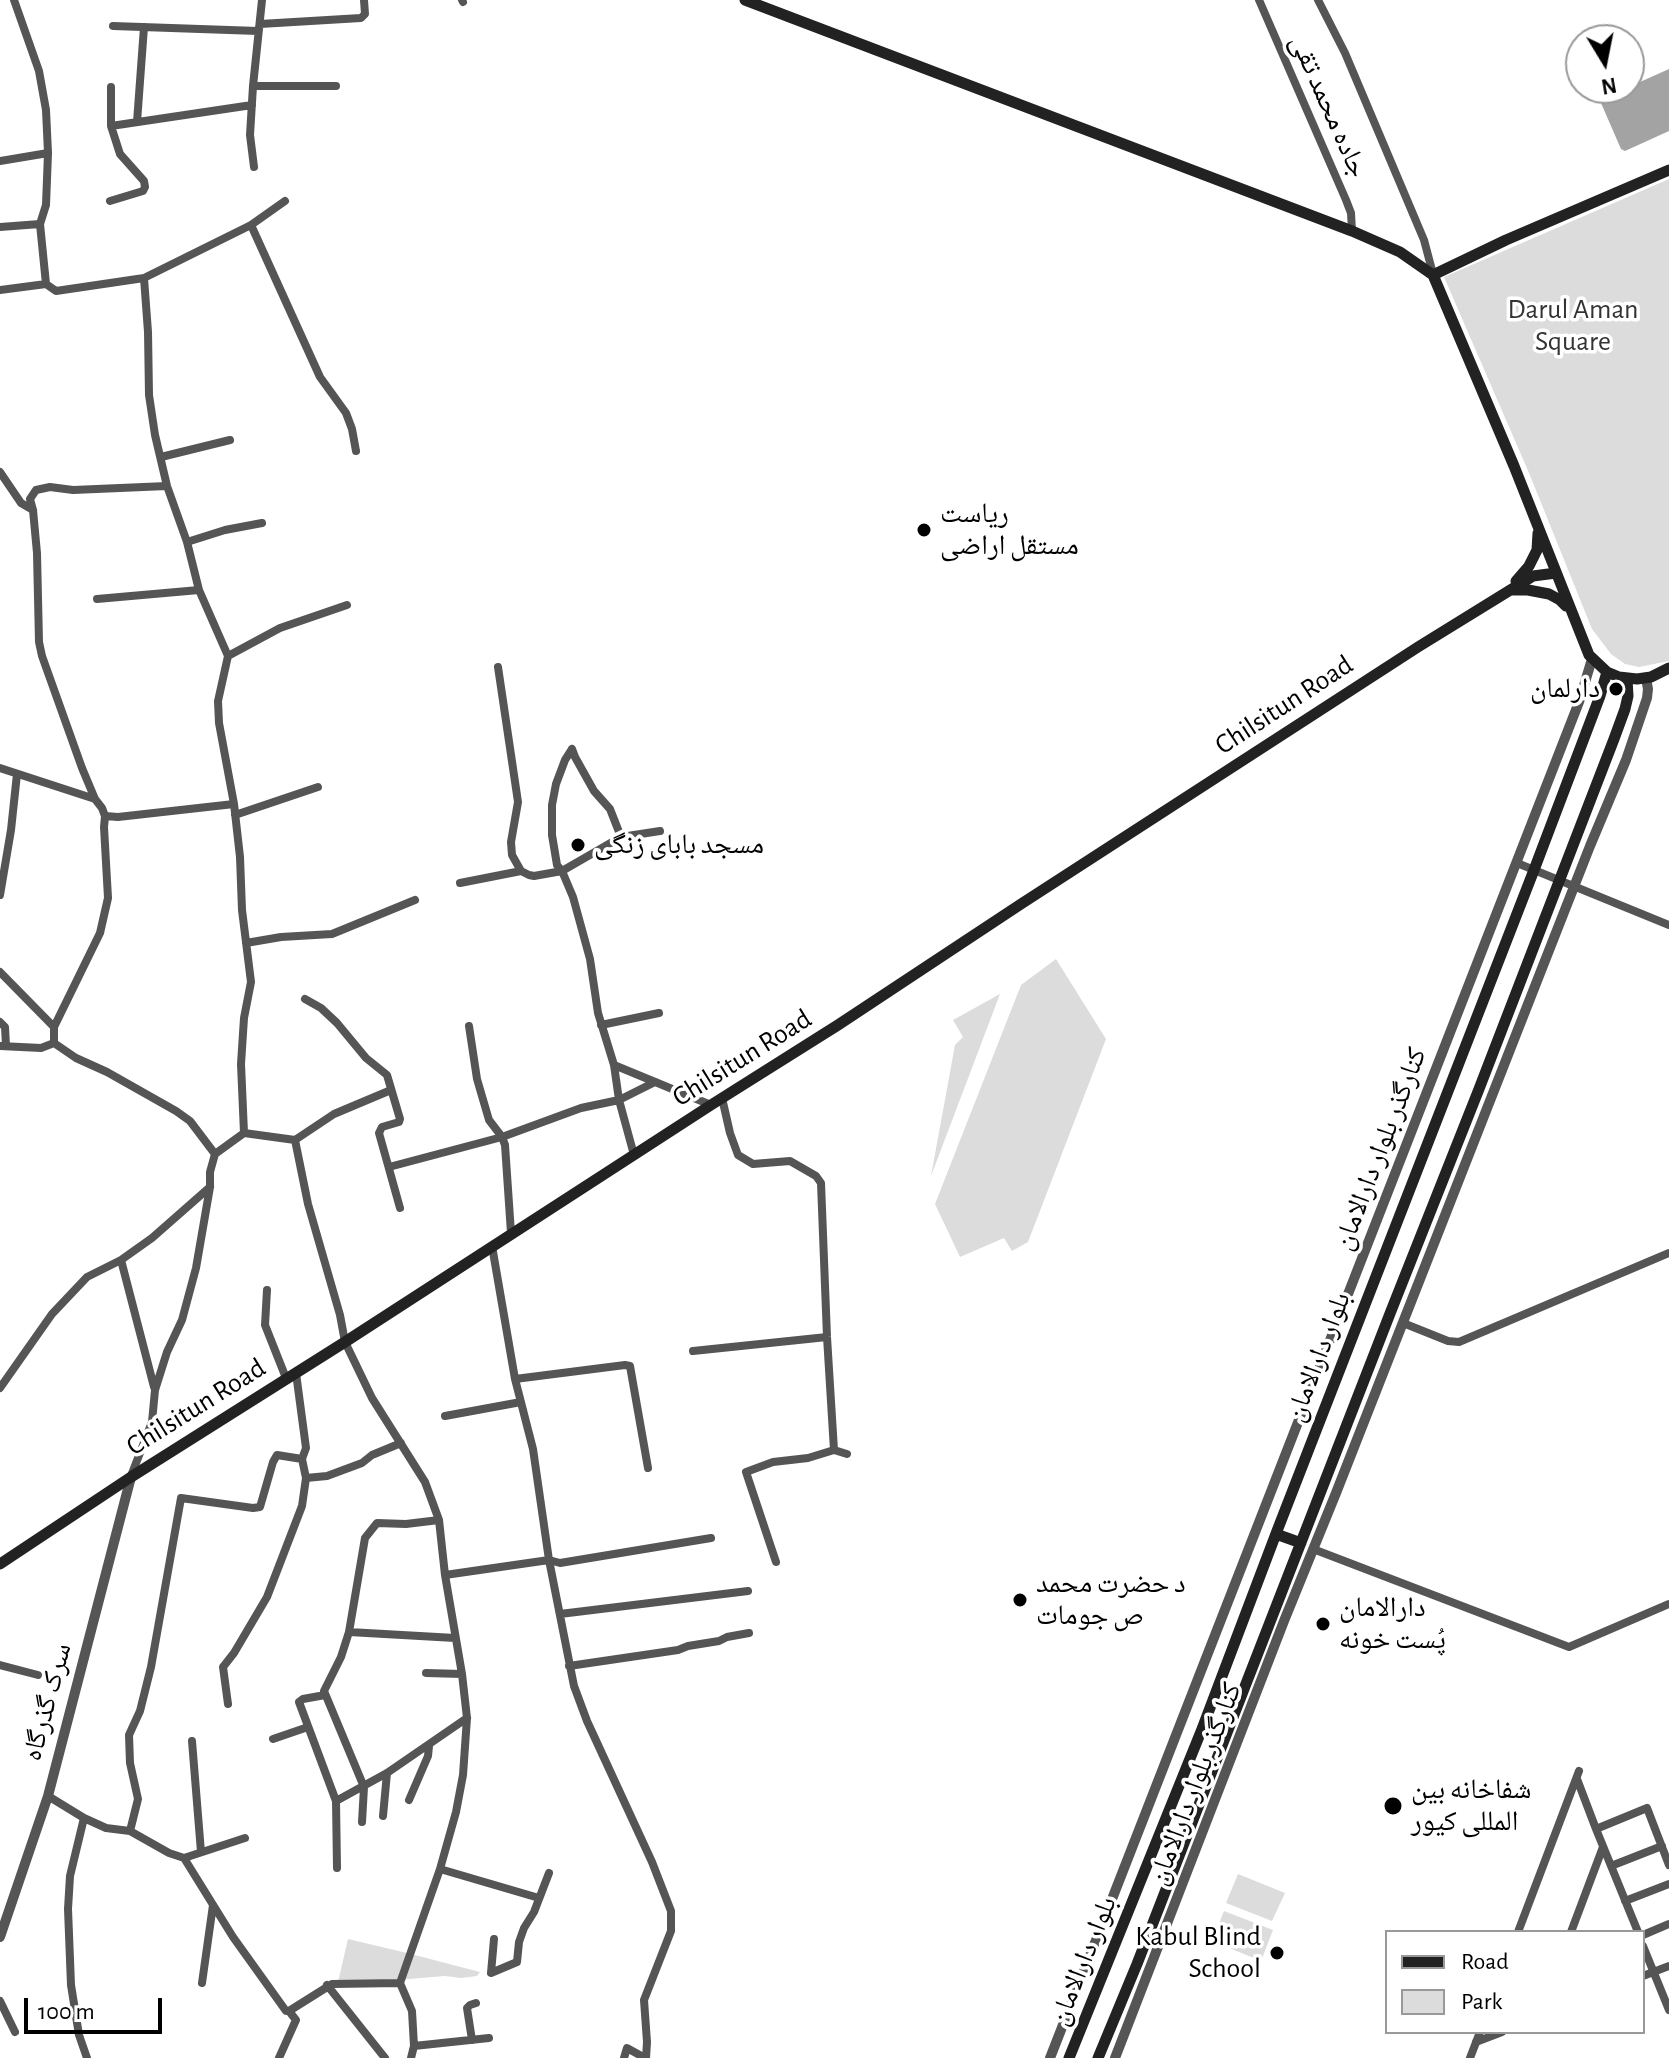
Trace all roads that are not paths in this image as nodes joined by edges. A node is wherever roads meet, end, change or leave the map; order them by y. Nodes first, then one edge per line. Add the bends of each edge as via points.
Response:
1 (14, 0) edge
2 (262, 0) edge
3 (364, 0) edge
4 (745, 0) edge
5 (1259, 0) edge
6 (1318, 0) edge
7 (113, 26) dead end
8 (144, 27) junction
9 (259, 28) junction
10 (253, 86) junction
11 (336, 86) dead end
12 (111, 87) dead end
13 (252, 105) junction
14 (137, 122) junction
15 (111, 126) junction
16 (48, 153) junction
17 (0, 161) edge
18 (254, 167) dead end
19 (1669, 170) edge
20 (110, 201) dead end
21 (285, 201) dead end
22 (40, 224) junction
23 (251, 225) junction
24 (0, 227) edge
25 (1352, 231) junction
26 (1433, 275) junction
27 (144, 278) junction
28 (46, 284) junction
29 (0, 290) edge
30 (230, 440) dead end
31 (356, 451) dead end
32 (161, 457) junction
33 (0, 472) edge
34 (167, 486) junction
35 (33, 510) junction
36 (1534, 516) junction
37 (262, 523) dead end
38 (187, 542) junction
39 (1556, 573) junction
40 (199, 590) junction
41 (1507, 591) junction
42 (97, 599) dead end
43 (347, 605) dead end
44 (1570, 610) junction
45 (228, 656) junction
46 (1592, 659) junction
47 (498, 667) dead end
48 (1669, 668) edge
49 (1607, 672) junction
50 (1646, 678) junction
51 (1627, 679) junction
52 (0, 768) edge
53 (17, 774) junction
54 (318, 787) dead end
55 (95, 799) junction
56 (234, 804) junction
57 (235, 815) junction
58 (105, 816) junction
59 (660, 831) dead end
60 (621, 837) junction
61 (1517, 863) junction
62 (1534, 870) junction
63 (521, 871) junction
64 (562, 871) junction
65 (1558, 880) junction
66 (460, 883) dead end
67 (1574, 886) junction
68 (0, 895) edge
69 (415, 900) dead end
70 (1669, 925) edge
71 (246, 943) junction
72 (0, 972) edge
73 (305, 999) dead end
74 (659, 1013) dead end
75 (0, 1022) edge
76 (601, 1025) junction
77 (469, 1026) dead end
78 (54, 1027) junction
79 (54, 1043) junction
80 (3, 1046) edge
81 (614, 1065) junction
82 (655, 1082) junction
83 (391, 1090) junction
84 (722, 1098) junction
85 (619, 1100) junction
86 (711, 1105) junction
87 (244, 1133) junction
88 (502, 1137) junction
89 (295, 1140) junction
90 (215, 1154) junction
91 (634, 1155) junction
92 (389, 1167) junction
93 (210, 1187) junction
94 (400, 1208) dead end
95 (511, 1233) junction
96 (492, 1246) junction
97 (1669, 1253) edge
98 (121, 1260) junction
99 (267, 1290) dead end
100 (1403, 1323) junction
101 (827, 1337) junction
102 (345, 1342) junction
103 (693, 1351) dead end
104 (291, 1376) junction
105 (515, 1379) junction
106 (0, 1388) edge
107 (155, 1390) junction
108 (521, 1402) junction
109 (445, 1416) dead end
110 (401, 1443) junction
111 (834, 1450) junction
112 (847, 1454) dead end
113 (302, 1459) junction
114 (648, 1468) dead end
115 (131, 1477) junction
116 (306, 1478) junction
117 (439, 1520) junction
118 (1276, 1534) junction
119 (711, 1538) dead end
120 (1301, 1543) junction
121 (1270, 1548) junction
122 (1249, 1549) junction
123 (1313, 1549) junction
124 (549, 1560) junction
125 (776, 1562) dead end
126 (0, 1564) edge
127 (445, 1575) junction
128 (748, 1591) dead end
129 (1669, 1604) edge
130 (560, 1614) junction
131 (349, 1632) junction
132 (749, 1633) dead end
133 (455, 1638) junction
134 (0, 1665) edge
135 (569, 1666) junction
136 (426, 1673) dead end
137 (462, 1674) junction
138 (38, 1675) dead end
139 (325, 1695) junction
140 (228, 1704) dead end
141 (467, 1718) junction
142 (308, 1727) junction
143 (273, 1739) dead end
144 (192, 1741) dead end
145 (429, 1746) junction
146 (387, 1773) junction
147 (364, 1787) junction
148 (48, 1796) junction
149 (409, 1800) dead end
150 (336, 1801) junction
151 (383, 1816) dead end
152 (84, 1818) junction
153 (362, 1822) dead end
154 (1596, 1829) junction
155 (130, 1831) junction
156 (245, 1838) dead end
157 (1662, 1846) junction
158 (1603, 1847) junction
159 (201, 1852) junction
160 (184, 1858) junction
161 (1669, 1865) edge
162 (1611, 1866) junction
163 (337, 1868) dead end
164 (440, 1869) junction
165 (549, 1873) dead end
166 (1669, 1884) edge
167 (539, 1898) junction
168 (1625, 1901) junction
169 (213, 1904) junction
170 (1669, 1924) edge
171 (1519, 1930) edge
172 (1572, 1930) edge
173 (1637, 1930) edge
174 (1645, 1934) edge
175 (0, 1937) edge
176 (494, 1939) dead end
177 (1645, 1951) edge
178 (1669, 1966) edge
179 (1654, 1972) junction
180 (1645, 1975) edge
181 (202, 1983) dead end
182 (400, 1983) junction
183 (327, 1985) junction
184 (0, 2001) edge
185 (476, 2003) dead end
186 (1669, 2010) edge
187 (289, 2011) junction
188 (15, 2032) dead end
189 (1479, 2034) edge
190 (1497, 2034) edge
191 (489, 2038) dead end
192 (472, 2040) junction
193 (1476, 2042) junction
194 (414, 2046) junction
195 (87, 2058) edge
196 (279, 2058) edge
197 (385, 2058) edge
198 (411, 2058) edge
199 (624, 2058) edge
200 (645, 2058) edge
201 (1050, 2058) edge
202 (1069, 2058) edge
203 (1098, 2058) edge
204 (1115, 2058) edge
205 (1470, 2058) edge

1 - 16 street via 39,71
2 - 9 street
3 - 9 street via 361,18
4 - 25 main road
5 - 25 street, جاده محمد تقی via 1346,200
6 - 26 street via 1424,240
7 - 8 street
8 - 9 street
8 - 14 street
9 - 10 street
10 - 11 street
10 - 13 street
12 - 15 street
13 - 14 street
13 - 18 street
14 - 15 street
15 - 20 street via 120,154 145,187
16 - 17 street
16 - 22 street
19 - 26 main road
21 - 23 street
22 - 24 street
22 - 28 street
23 - 27 street
23 - 31 street via 320,377 346,413
25 - 26 main road via 1400,252
26 - 36 main road
27 - 28 street via 56,291
27 - 32 street via 149,395
28 - 29 street
30 - 32 street
32 - 34 street
33 - 35 street via 21,503
34 - 35 street via 50,487 36,490 30,499
34 - 38 street
35 - 55 street via 42,656
36 - 39 main road
36 - 41 main road via 1537,550
37 - 38 street
38 - 40 street
39 - 41 main road via 1533,576
39 - 44 main road
40 - 42 street
40 - 45 street
41 - 44 main road via 1549,594
41 - 84 main road, Chilsitun Road
43 - 45 street via 280,628
44 - 46 main road
45 - 56 street via 218,701
46 - 49 main road
46 - 61 street, کنارگذر بلوار دارالامان
47 - 63 street via 518,802 512,855
48 - 50 main road
49 - 51 main road
49 - 62 main road, بلوار دارالامان
50 - 51 main road
50 - 67 street, کنارگذر بلوار دارالامان via 1639,722
51 - 65 main road, بلوار دارالامان via 1625,709
52 - 53 street
53 - 55 street
53 - 68 street
54 - 57 street
55 - 58 street
56 - 57 street
56 - 58 street
57 - 71 street
58 - 78 street via 108,898 100,933
59 - 60 street
60 - 64 street
60 - 64 street via 610,809 572,749 552,805 552,835
61 - 62 street
61 - 122 street, کنارگذر بلوار دارالامان
62 - 65 street
62 - 118 main road, بلوار دارالامان
63 - 64 street via 534,876
63 - 66 street
64 - 76 street via 590,959
65 - 67 street
65 - 120 main road, بلوار دارالامان
67 - 70 street
67 - 100 street, کنارگذر بلوار دارالامان
69 - 71 street via 332,934
71 - 87 street via 251,982 241,1064
72 - 78 street
73 - 83 street via 321,1008 366,1058 385,1071
74 - 76 street
75 - 80 street via 5,1027
76 - 81 street
77 - 88 street via 489,1120
78 - 79 street
79 - 80 street via 41,1048
79 - 90 street via 176,1111
81 - 82 street
81 - 85 street
82 - 85 street
82 - 86 street
83 - 89 street via 334,1114
83 - 92 street via 400,1119 379,1133
84 - 86 main road, Chilsitun Road
84 - 101 street via 738,1155 753,1164 790,1161 821,1183
85 - 88 street
85 - 91 street
86 - 91 main road, Chilsitun Road
87 - 89 street
87 - 90 street
88 - 92 street
88 - 95 street
89 - 102 street
90 - 93 street
91 - 95 main road, Chilsitun Road
92 - 94 street
93 - 98 street
93 - 107 street via 182,1320
95 - 96 main road, Chilsitun Road
96 - 102 main road, Chilsitun Road
96 - 105 street
97 - 100 street via 1459,1342
98 - 106 street via 87,1277 52,1314
98 - 107 street
99 - 104 street via 265,1325
100 - 123 street, کنارگذر بلوار دارالامان
101 - 103 street
101 - 111 street
102 - 104 main road, Chilsitun Road
102 - 110 street
104 - 113 street via 305,1429
104 - 115 main road, Chilsitun Road
105 - 108 street
105 - 114 street via 630,1366
107 - 115 street via 152,1422
108 - 109 street
108 - 124 street
110 - 116 street via 327,1476
110 - 117 street via 425,1482
111 - 112 street
111 - 125 street via 746,1472
113 - 116 street
113 - 155 street via 277,1455 260,1507 181,1498 151,1667 129,1735 138,1799
115 - 126 main road, Chilsitun Road
115 - 148 street, سرک گذرگاه
116 - 140 street via 302,1506 267,1597 223,1667
117 - 127 street
117 - 131 street via 377,1523 365,1538
118 - 120 main road
118 - 121 main road, بلوار دارالامان
119 - 124 street via 560,1563
120 - 203 main road, بلوار دارالامان
121 - 122 street
121 - 202 main road, بلوار دارالامان
122 - 201 street, کنارگذر بلوار دارالامان
123 - 129 street via 1569,1647
123 - 204 street, کنارگذر بلوار دارالامان
124 - 127 street
124 - 130 street
127 - 133 street
128 - 130 street
130 - 135 street
131 - 133 street
131 - 139 street
132 - 135 street
133 - 137 street
134 - 138 street
135 - 200 street via 587,1721 671,1911 671,1931 644,2000
136 - 137 street
137 - 141 street
139 - 142 street via 299,1702
139 - 147 street
141 - 145 street
141 - 164 street via 463,1775
142 - 143 street
142 - 150 street
144 - 159 street
145 - 146 street
145 - 149 street
146 - 147 street
146 - 151 street
147 - 150 street
147 - 153 street
148 - 152 street
148 - 175 street, سرک گذرگاه
150 - 163 street
152 - 155 street
152 - 195 street via 68,1909 71,1985
154 - 157 street via 1647,1808
154 - 158 street
154 - 171 street via 1578,1775
155 - 160 street
156 - 159 street
157 - 161 street
157 - 162 street
158 - 162 street
158 - 172 street
159 - 160 street
160 - 169 street
162 - 168 street
164 - 167 street
164 - 182 street
165 - 167 street
166 - 168 street
167 - 176 street via 519,1942 517,1962 491,1973
168 - 173 street
169 - 181 street
169 - 187 street
170 - 174 street
177 - 179 street
178 - 179 street
179 - 180 street
179 - 186 street
182 - 183 street
182 - 194 street via 412,2011
183 - 187 street
183 - 197 street
184 - 188 street
185 - 192 street via 467,2008
187 - 196 street via 296,2021
189 - 193 street
190 - 193 street
191 - 192 street
192 - 194 street
193 - 205 street
194 - 198 street
199 - 200 street via 627,2048

